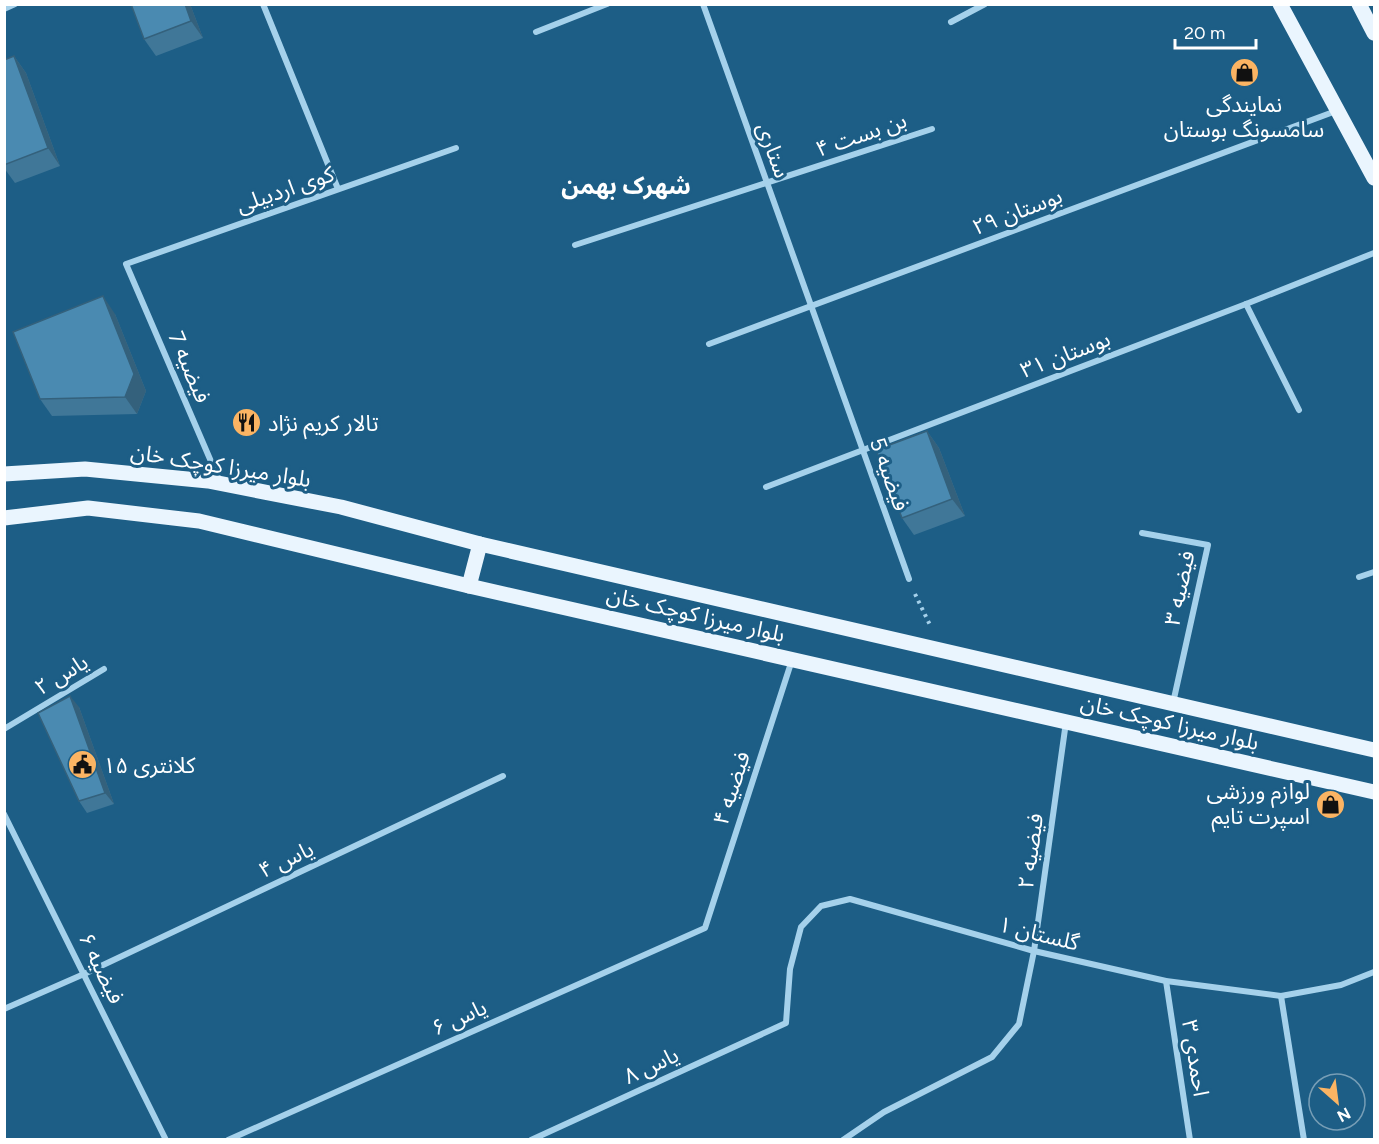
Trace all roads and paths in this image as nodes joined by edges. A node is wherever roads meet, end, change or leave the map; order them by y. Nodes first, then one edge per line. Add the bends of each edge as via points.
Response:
1 (15, 4) edge
2 (263, 4) edge
3 (607, 4) edge
4 (703, 4) edge
5 (985, 4) edge
6 (1280, 4) edge
7 (1359, 4) edge
8 (4, 9) edge
9 (951, 22) dead end
10 (536, 32) dead end
11 (1374, 33) edge
12 (1338, 111) junction
13 (932, 129) dead end
14 (456, 148) dead end
15 (1374, 178) edge
16 (767, 184) junction
17 (338, 189) junction
18 (575, 245) dead end
19 (1374, 252) edge
20 (126, 264) joint
21 (1246, 304) junction
22 (812, 308) junction
23 (709, 344) dead end
24 (1299, 410) dead end
25 (863, 451) junction
26 (4, 474) edge
27 (220, 483) junction
28 (766, 487) dead end
29 (4, 518) edge
30 (1142, 533) dead end
31 (480, 544) junction
32 (1374, 572) edge
33 (1359, 577) dead end
34 (909, 579) joint
35 (469, 586) junction
36 (941, 651) junction
37 (792, 659) junction
38 (104, 669) dead end
39 (1173, 704) junction
40 (1066, 722) junction
41 (4, 729) edge
42 (1374, 750) edge
43 (503, 776) dead end
44 (1374, 792) edge
45 (4, 813) edge
46 (705, 928) joint
47 (1034, 951) junction
48 (1374, 972) edge
49 (84, 974) junction
50 (1166, 981) junction
51 (1281, 996) junction
52 (4, 1009) edge
53 (786, 1023) joint
54 (166, 1140) edge
55 (228, 1140) edge
56 (531, 1140) edge
57 (843, 1140) edge
58 (1190, 1140) edge
59 (1304, 1140) edge

1 - 8 street
2 - 17 street
3 - 10 street
4 - 16 street, ستاری
5 - 9 street
6 - 12 main road
7 - 11 main road
12 - 15 main road
12 - 22 street, بوستان ۲۹
13 - 16 street, بن بست ۴
14 - 17 street, کوی اردبیلی
16 - 18 street, بن بست ۴
16 - 22 street, ستاری
17 - 20 street, کوی اردبیلی
19 - 21 street, بوستان ۳۱
20 - 27 street, فیضیه 7
21 - 24 street
21 - 25 street, بوستان ۳۱
22 - 23 street, بوستان ۲۹
22 - 25 street, فیضیه 5
25 - 28 street, بوستان ۳۱
25 - 34 street, فیضیه 5
26 - 27 main road, بلوار میرزا کوچک خان via 85,469
27 - 31 main road, بلوار میرزا کوچک خان via 341,507
29 - 35 main road, بلوار میرزا کوچک خان via 88,508 199,521
30 - 39 street, فیضیه ۳ via 1208,545
31 - 35 main road
31 - 36 main road, بلوار میرزا کوچک خان
32 - 33 street
34 - 36 path
35 - 37 main road, بلوار میرزا کوچک خان
36 - 39 main road, بلوار میرزا کوچک خان
37 - 40 main road, بلوار میرزا کوچک خان
37 - 46 street, فیضیه ۴
38 - 41 street, یاس ۲
39 - 42 main road, بلوار میرزا کوچک خان
40 - 44 main road, بلوار میرزا کوچک خان
40 - 47 street, فیضیه ۲
43 - 49 street, یاس ۴
45 - 49 street, فیضیه ۶
46 - 55 street, یاس ۶
47 - 50 street, گلستان ۱
47 - 53 street, گلستان ۱ via 850,899 821,906 801,927 790,969
47 - 57 street, فیضیه ۲ via 1019,1024 992,1057 884,1112
48 - 51 street, گلستان ۱ via 1341,986
49 - 52 street, یاس ۴
49 - 54 street, فیضیه ۶
50 - 51 street, گلستان ۱
50 - 58 street, احمدی ۳
51 - 59 street
53 - 56 street, یاس ۸

